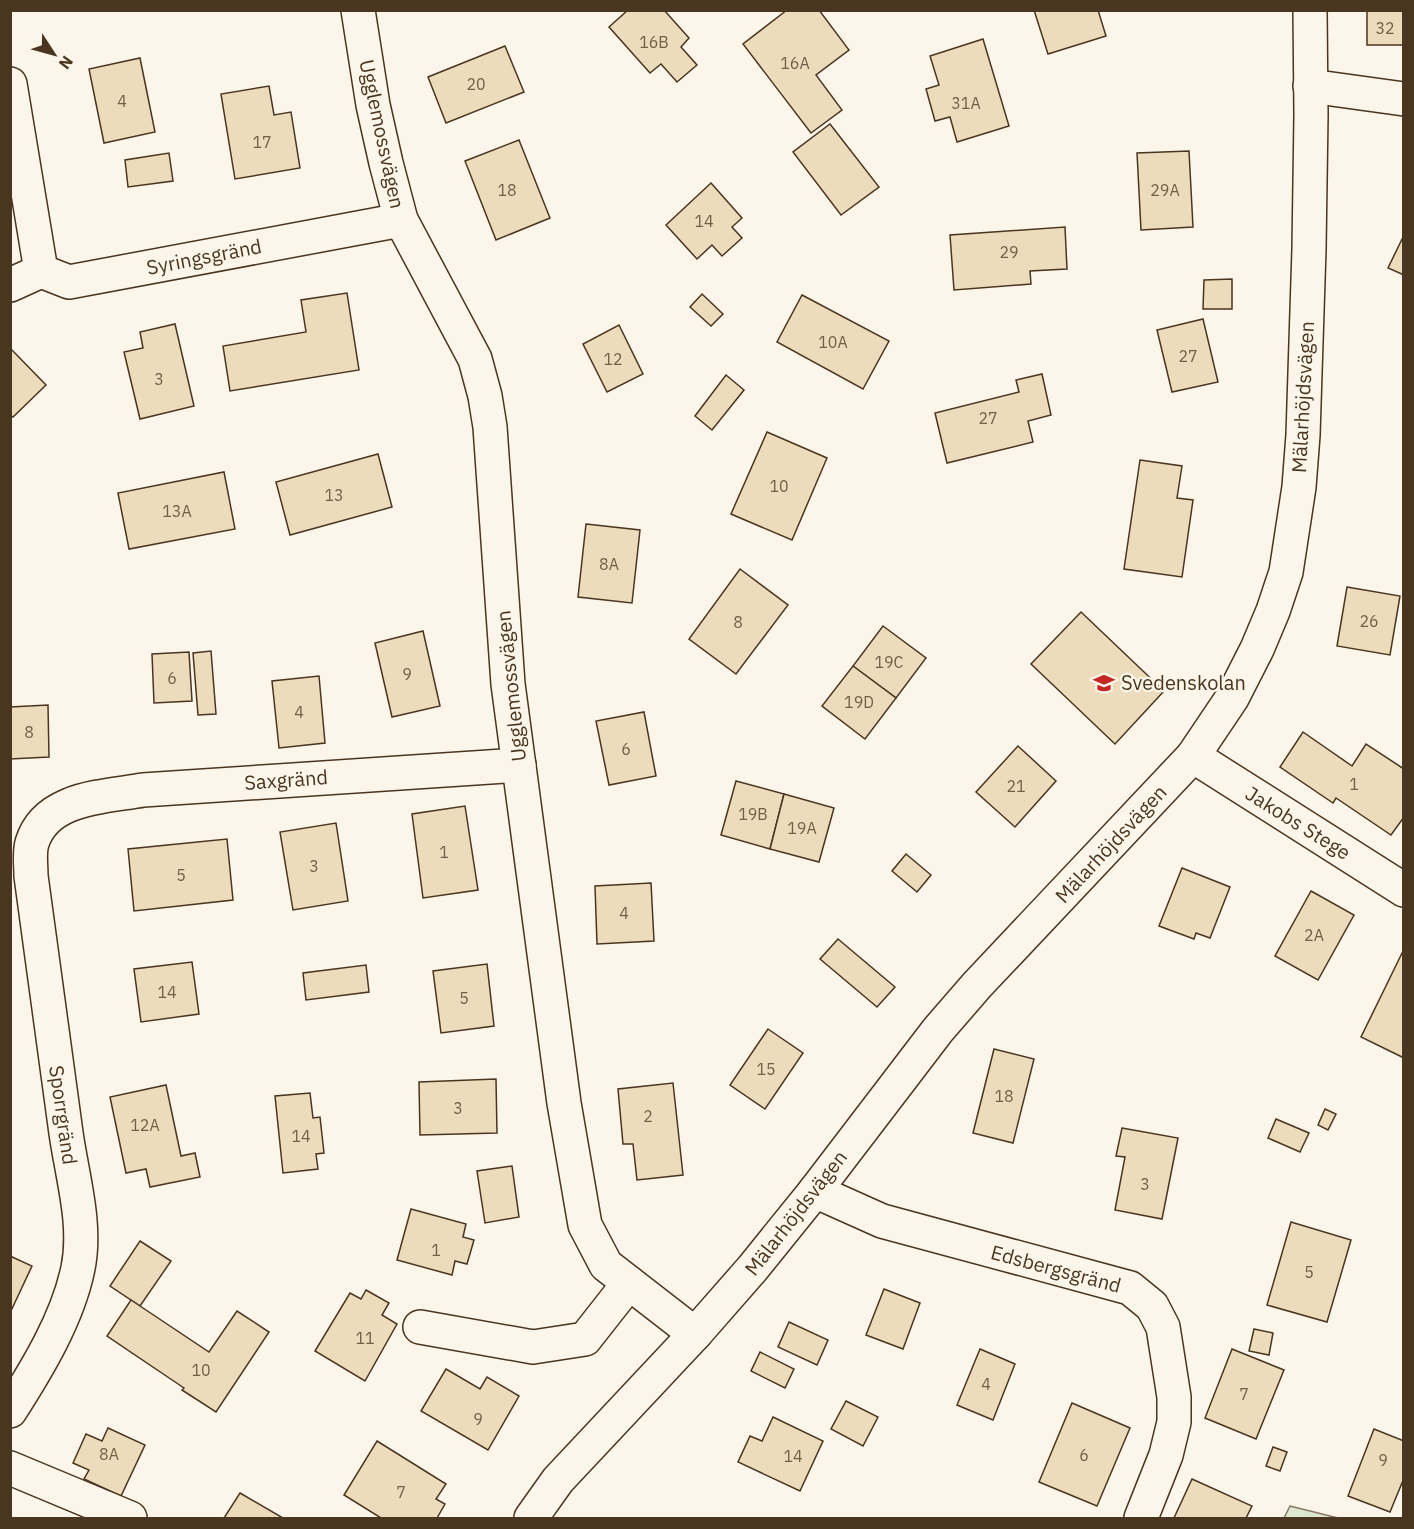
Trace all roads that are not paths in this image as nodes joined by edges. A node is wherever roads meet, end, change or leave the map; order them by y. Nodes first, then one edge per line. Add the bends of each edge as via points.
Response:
1 (358, 10) edge
2 (1310, 10) edge
3 (10, 84) edge
4 (1310, 86) junction
5 (1404, 99) edge
6 (401, 220) junction
7 (41, 271) junction
8 (10, 285) edge
9 (1193, 756) junction
10 (519, 765) junction
11 (55, 811) joint
12 (1404, 890) edge
13 (815, 1191) junction
14 (629, 1283) junction
15 (420, 1327) dead end
16 (695, 1334) junction
17 (10, 1411) edge
18 (10, 1468) edge
19 (130, 1518) edge
20 (531, 1518) edge
21 (1141, 1518) edge

1 - 6 street, Ugglemossvägen via 375,114
2 - 4 street, Mälarhöjdsvägen
3 - 7 street
4 - 5 street
4 - 9 street, Mälarhöjdsvägen via 1303,435 1293,532 1286,572 1257,649 1226,707
6 - 7 street, Syringsgränd via 69,282
6 - 10 street, Ugglemossvägen via 475,359 485,396 508,684
7 - 8 street
9 - 12 street, Jakobs Stege
9 - 13 street, Mälarhöjdsvägen via 977,985
10 - 11 street, Saxgränd via 143,790 83,801
10 - 14 street, Ugglemossvägen via 564,1103 585,1225 606,1265
11 - 17 street, Sporrgränd via 32,843 31,876 80,1244 78,1268 54,1336
13 - 16 street, Mälarhöjdsvägen
13 - 21 street, Edsbergsgränd via 882,1221 1130,1288 1152,1306 1165,1337 1174,1422
14 - 15 street via 585,1339 533,1347
14 - 16 street, Ugglemossvägen
16 - 20 street, Mälarhöjdsvägen via 558,1479
18 - 19 street

